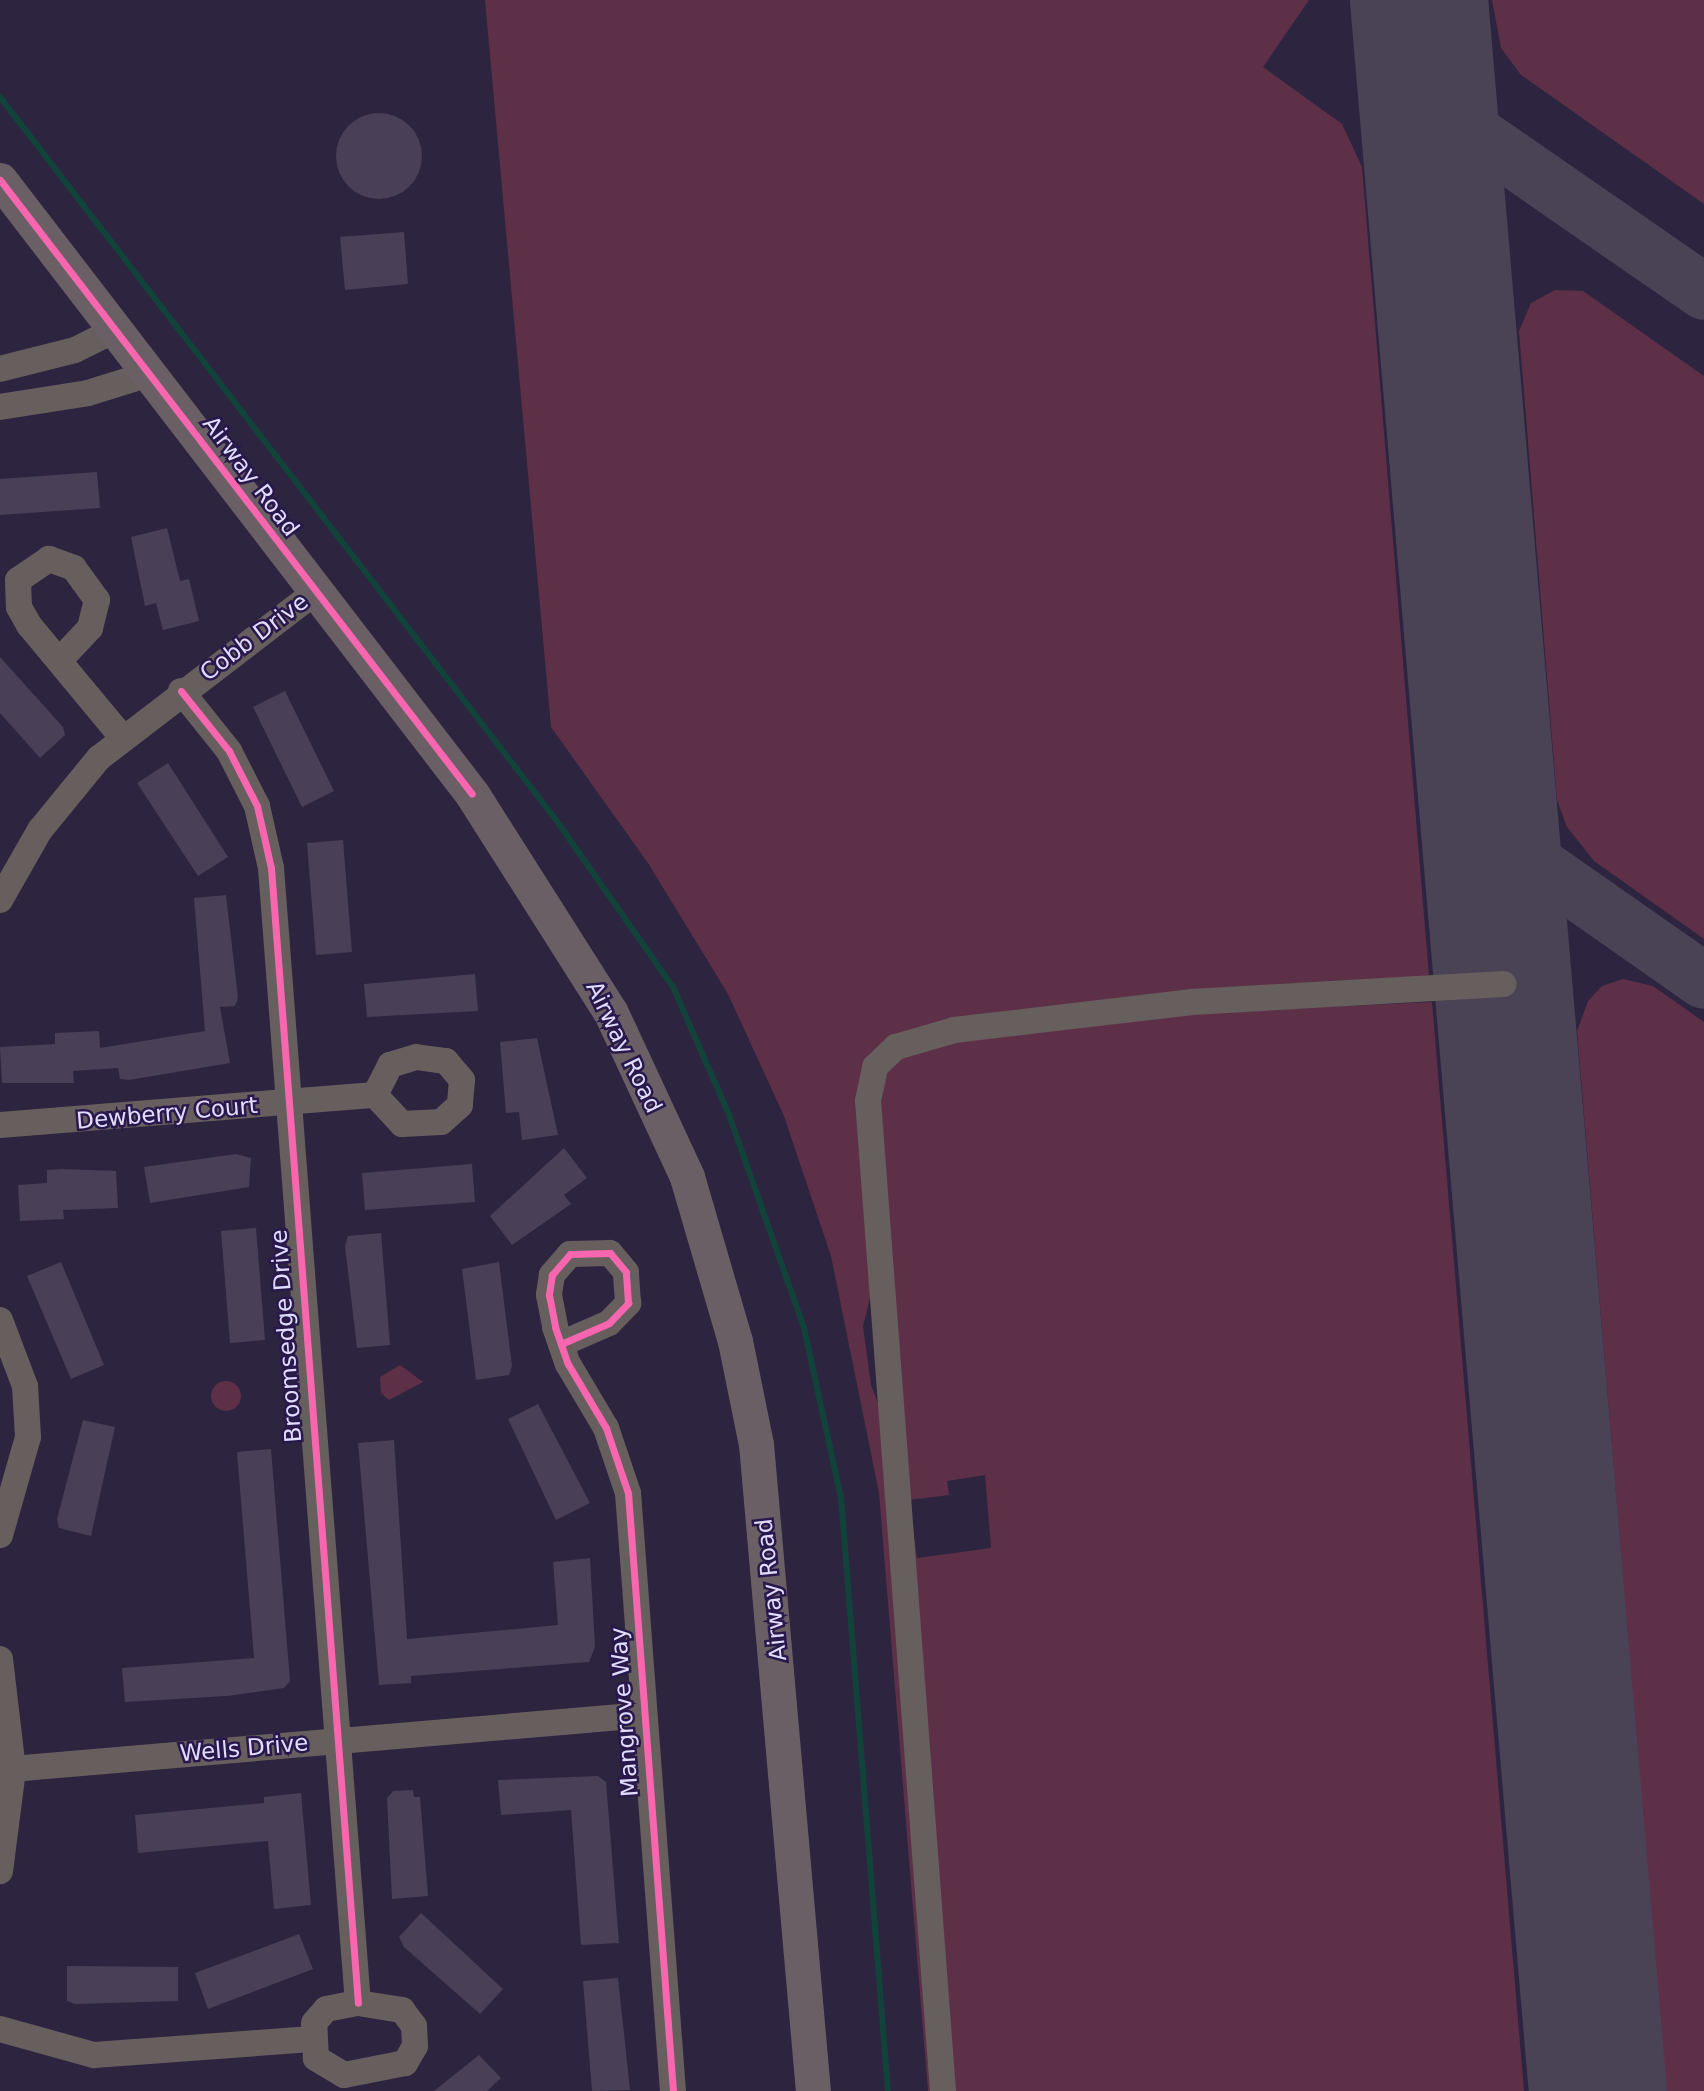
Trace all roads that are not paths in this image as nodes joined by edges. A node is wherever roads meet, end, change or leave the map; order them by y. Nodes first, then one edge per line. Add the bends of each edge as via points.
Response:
1 (1, 184) edge
2 (115, 330) junction
3 (5, 365) edge
4 (149, 374) junction
5 (0, 407) edge
6 (315, 592) junction
7 (60, 660) dead end
8 (181, 691) junction
9 (122, 737) junction
10 (0, 900) edge
11 (1503, 984) dead end
12 (375, 1095) dead end
13 (290, 1102) junction
14 (0, 1125) edge
15 (0, 1320) edge
16 (561, 1344) dead end
17 (0, 1535) edge
18 (0, 1659) edge
19 (644, 1714) junction
20 (338, 1741) junction
21 (6, 1770) edge
22 (0, 1871) edge
23 (358, 2003) junction
24 (0, 2029) edge
25 (311, 2039) junction
26 (673, 2091) edge
27 (813, 2091) edge
28 (943, 2091) edge

1 - 2 main road, Airway Road
2 - 3 street via 75,349
2 - 4 main road, Airway Road
4 - 5 street via 88,393
4 - 6 main road, Airway Road
6 - 8 street, Cobb Drive
6 - 27 main road, Airway Road via 472,794 547,906 611,1013 703,1226 756,1444
7 - 9 street
8 - 9 street, Cobb Drive
8 - 13 street, Broomsedge Drive via 229,751 257,806 271,868
9 - 10 street, Cobb Drive via 47,821
11 - 28 street via 1192,1002 954,1030 896,1047 876,1068 868,1101
12 - 13 street, Dewberry Court
13 - 14 street, Dewberry Court
13 - 20 street, Broomsedge Drive
15 - 17 street via 25,1386 28,1437
16 - 19 street, Mangrove Way via 606,1428 628,1493
18 - 21 street
19 - 20 street, Wells Drive
19 - 26 street, Mangrove Way
20 - 21 street, Wells Drive
20 - 23 street, Broomsedge Drive
21 - 22 street
23 - 25 street via 326,2009
23 - 25 street via 402,2010 414,2026 415,2046 405,2063 344,2075 316,2058
24 - 25 street via 94,2055

